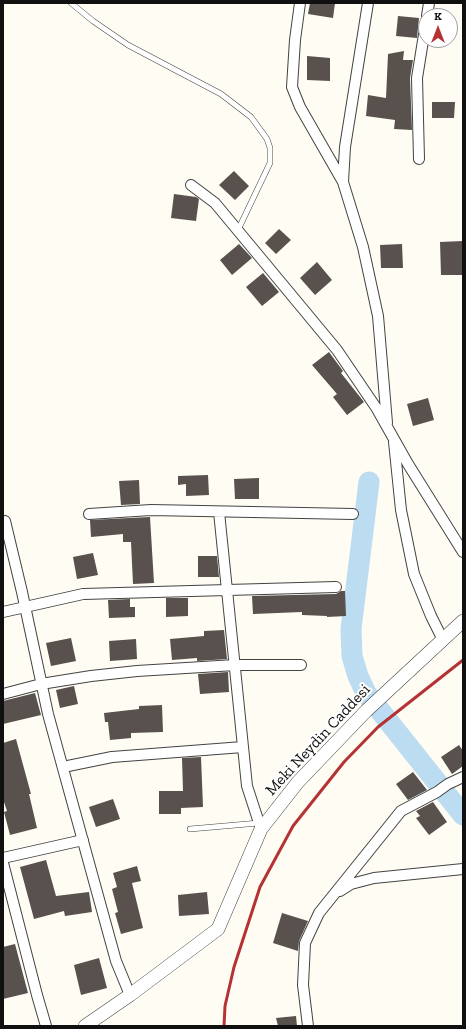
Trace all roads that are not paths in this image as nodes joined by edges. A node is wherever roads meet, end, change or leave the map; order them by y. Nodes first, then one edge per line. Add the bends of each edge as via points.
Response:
1 (71, 3) edge
2 (300, 3) edge
3 (368, 3) edge
4 (422, 48) edge
5 (419, 159) dead end
6 (343, 182) junction
7 (191, 185) dead end
8 (238, 230) junction
9 (387, 427) junction
10 (393, 436) junction
11 (219, 512) junction
12 (89, 514) dead end
13 (353, 514) dead end
14 (5, 521) dead end
15 (463, 552) edge
16 (336, 586) dead end
17 (228, 589) junction
18 (25, 607) junction
19 (3, 612) edge
20 (463, 621) edge
21 (443, 640) junction
22 (235, 665) junction
23 (301, 665) dead end
24 (41, 684) junction
25 (3, 694) edge
26 (243, 747) junction
27 (62, 767) junction
28 (463, 777) edge
29 (260, 826) junction
30 (190, 829) dead end
31 (83, 840) junction
32 (3, 858) edge
33 (3, 863) edge
34 (463, 869) edge
35 (333, 895) junction
36 (130, 995) junction
37 (92, 1024) edge
38 (46, 1026) edge
39 (308, 1026) edge

1 - 8 lane via 118,39 221,94 251,117 267,139 270,163
2 - 6 street via 292,87 300,108
3 - 6 street via 345,147
4 - 5 street via 417,78
6 - 9 street via 363,247 378,316
7 - 8 street via 215,203
8 - 9 street via 338,350
9 - 10 street
10 - 15 street
10 - 21 street via 401,510 414,574
11 - 12 street via 151,510
11 - 13 street
11 - 17 street
14 - 18 street
16 - 17 street
17 - 18 street via 83,594
17 - 22 street
18 - 19 street
18 - 24 street
20 - 21 street, Meki Neydin Caddesi
21 - 29 street, Meki Neydin Caddesi via 366,711
22 - 23 street
22 - 24 street via 138,671
22 - 26 street
24 - 25 street
24 - 27 street
26 - 27 street via 112,757
26 - 29 street via 247,786
27 - 31 street
28 - 35 street via 401,811
29 - 30 lane
29 - 36 street, Meki Neydin Caddesi via 218,929
31 - 32 street
31 - 36 street via 116,961
33 - 38 street
34 - 35 street via 374,878 351,884
35 - 39 street via 319,913 305,943 303,985
36 - 37 street, Meki Neydin Caddesi

